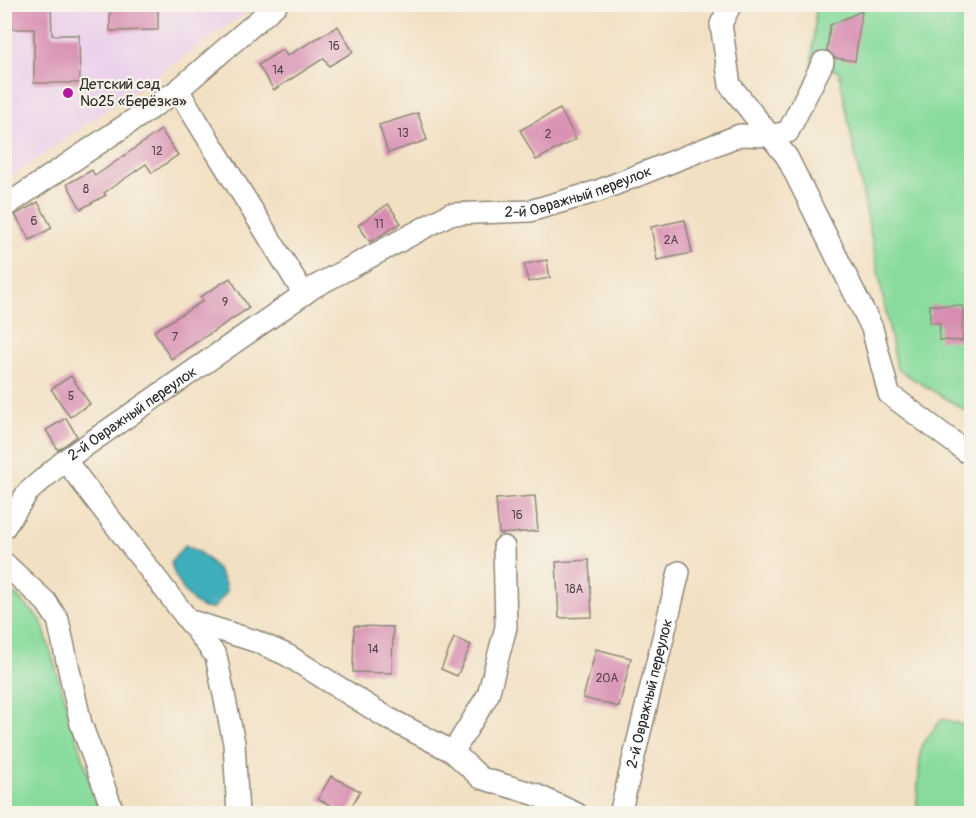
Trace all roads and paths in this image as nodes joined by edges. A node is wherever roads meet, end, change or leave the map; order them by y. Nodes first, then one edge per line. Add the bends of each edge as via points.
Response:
1 (277, 4) edge
2 (731, 4) edge
3 (823, 62) dead end
4 (178, 90) junction
5 (769, 136) junction
6 (4, 207) edge
7 (304, 294) junction
8 (972, 456) edge
9 (65, 460) junction
10 (4, 528) edge
11 (504, 547) dead end
12 (4, 563) edge
13 (679, 572) dead end
14 (188, 620) junction
15 (453, 752) junction
16 (114, 813) edge
17 (238, 813) edge
18 (577, 813) edge
19 (620, 813) edge

1 - 4 street
2 - 5 street via 721,24 730,85
3 - 5 street via 788,132
4 - 6 street
4 - 7 street
5 - 7 street, 2-й Овражный переулок via 740,135 598,191 530,211 450,214
5 - 8 street via 787,157 872,328 889,394
7 - 9 street, 2-й Овражный переулок
9 - 10 street, 2-й Овражный переулок via 28,492
9 - 14 street
11 - 15 street via 506,627 488,695
12 - 16 street via 46,602 58,620 81,724
13 - 19 street, 2-й Овражный переулок
14 - 15 street via 286,655 386,717
14 - 17 street via 216,656 234,744
15 - 18 street via 481,778 534,794

